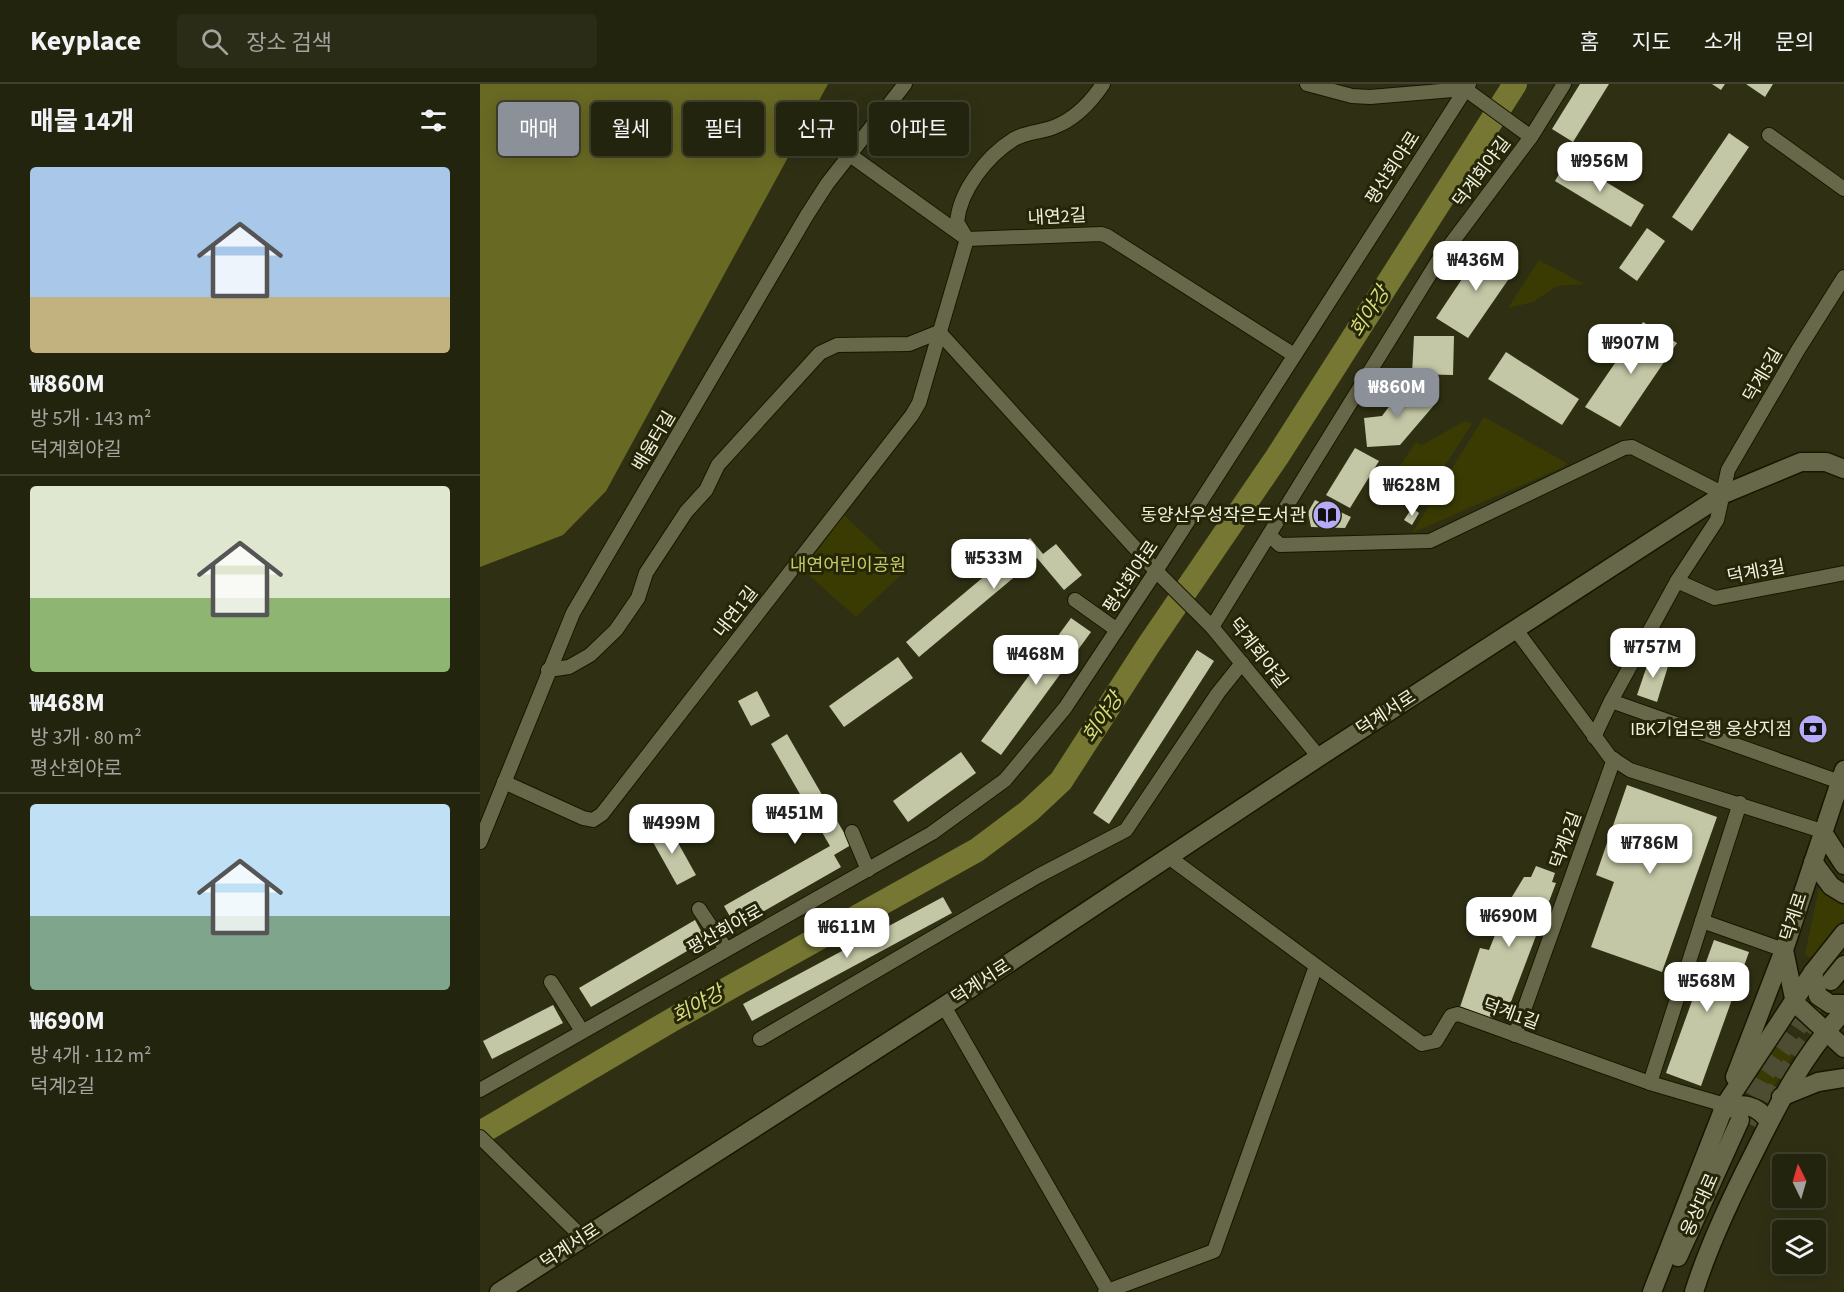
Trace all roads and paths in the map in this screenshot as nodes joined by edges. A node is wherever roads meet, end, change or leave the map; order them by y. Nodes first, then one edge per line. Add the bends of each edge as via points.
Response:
1 (905, 84) edge
2 (1103, 84) edge
3 (1307, 84) edge
4 (1564, 84) edge
5 (1467, 87) edge
6 (1769, 135) dead end
7 (1531, 137) junction
8 (857, 146) edge
9 (849, 156) edge
10 (851, 156) edge
11 (1844, 189) edge
12 (967, 239) junction
13 (1844, 277) edge
14 (939, 332) junction
15 (1294, 355) junction
16 (1844, 469) edge
17 (1724, 494) junction
18 (1269, 535) junction
19 (1156, 571) junction
20 (1844, 573) edge
21 (1677, 581) junction
22 (1075, 600) dead end
23 (1212, 627) junction
24 (1117, 630) junction
25 (1515, 630) junction
26 (1242, 663) junction
27 (548, 670) junction
28 (1611, 701) junction
29 (1594, 737) junction
30 (1319, 757) junction
31 (1614, 759) junction
32 (1842, 776) edge
33 (504, 782) junction
34 (1740, 803) junction
35 (1822, 831) junction
36 (852, 832) dead end
37 (480, 842) edge
38 (1170, 858) junction
39 (1813, 862) junction
40 (1844, 865) edge
41 (868, 870) junction
42 (1844, 894) edge
43 (699, 909) dead end
44 (1702, 921) junction
45 (1844, 933) edge
46 (726, 950) junction
47 (1784, 950) junction
48 (1844, 965) edge
49 (1316, 966) junction
50 (1813, 972) junction
51 (1831, 981) tunnel mouth
52 (551, 982) dead end
53 (1795, 1003) junction
54 (1844, 1004) edge
55 (944, 1006) junction
56 (1844, 1011) edge
57 (1826, 1030) junction
58 (582, 1031) junction
59 (1515, 1035) junction
60 (760, 1040) dead end
61 (1844, 1048) edge
62 (1844, 1078) edge
63 (1650, 1083) junction
64 (480, 1090) edge
65 (1781, 1097) junction
66 (1723, 1109) junction
67 (1754, 1123) junction
68 (480, 1137) edge
69 (582, 1237) junction
70 (1107, 1291) edge
71 (499, 1292) edge
72 (1652, 1292) edge
73 (1665, 1292) edge
74 (1680, 1292) edge
75 (1694, 1292) edge

1 - 8 street, 배움터길
2 - 12 street via 1077,113 1055,127 1015,139 986,166 965,192 958,208 957,222
3 - 5 street via 1370,97
4 - 7 street, 덕계회야길
5 - 7 street
5 - 15 street, 평산회야로
6 - 11 street
7 - 18 street, 덕계회야길 via 1438,261
9 - 27 street, 배움터길 via 807,215 595,573
10 - 12 street
12 - 14 street, 내연1길
12 - 15 street, 내연2길 via 1107,236
13 - 17 street, 덕계5길 via 1728,470
14 - 19 street
14 - 27 street via 909,344 837,345 820,353 718,465 706,490 686,512 646,573 638,598 616,630 590,655 569,667
14 - 33 street, 내연1길 via 912,415 602,814 593,820 583,818
15 - 19 street, 평산회야로
16 - 17 street, 덕계서로 via 1826,462 1801,462
17 - 18 street via 1632,447 1430,541 1280,545
17 - 21 street via 1717,520
17 - 25 street, 덕계서로
18 - 23 street, 덕계회야길
19 - 23 street
19 - 24 street, 평산회야로
20 - 21 street, 덕계3길 via 1715,598
21 - 28 street
22 - 24 street
23 - 26 street, 덕계회야길
24 - 41 street, 평산회야로 via 1065,708 1005,780 932,834
25 - 29 street
25 - 30 street, 덕계서로
26 - 30 street, 덕계회야길
26 - 60 street via 1126,830 1038,876
27 - 33 street, 배움터길
28 - 29 street
28 - 32 street
29 - 31 street
30 - 38 street, 덕계서로
31 - 34 street via 1630,770
31 - 59 street, 덕계2길
32 - 35 street, 덕계로
33 - 37 street, 배움터길
34 - 35 street
34 - 44 street
35 - 39 street, 덕계로
35 - 40 street
36 - 41 street
38 - 49 street, 덕계1길
38 - 55 street, 덕계서로
39 - 42 street via 1830,886
39 - 47 street, 덕계로
41 - 46 street, 평산회야로
43 - 46 street
44 - 47 street
44 - 63 street
45 - 50 street
46 - 58 street, 평산회야로
47 - 53 street, 덕계로
47 - 66 street
48 - 51 street
49 - 59 street, 덕계1길 via 1422,1044 1436,1041 1451,1016 1458,1014
49 - 70 street via 1214,1251
50 - 53 street
50 - 54 street via 1818,996 1830,1004
52 - 58 street
53 - 57 street
53 - 66 street
55 - 69 street, 덕계서로
55 - 70 street, 덕계서로
56 - 57 street
57 - 61 street
57 - 65 street
58 - 64 street, 평산회야로
59 - 63 street, 덕계1길
62 - 65 street via 1818,1082
63 - 66 street, 덕계1길
65 - 67 street
66 - 67 street via 1751,1106 1763,1113
66 - 72 street
67 - 73 street, 웅상대로 via 1707,1188
67 - 74 street, 웅상대로
67 - 75 street
68 - 69 street
69 - 71 street, 덕계서로

